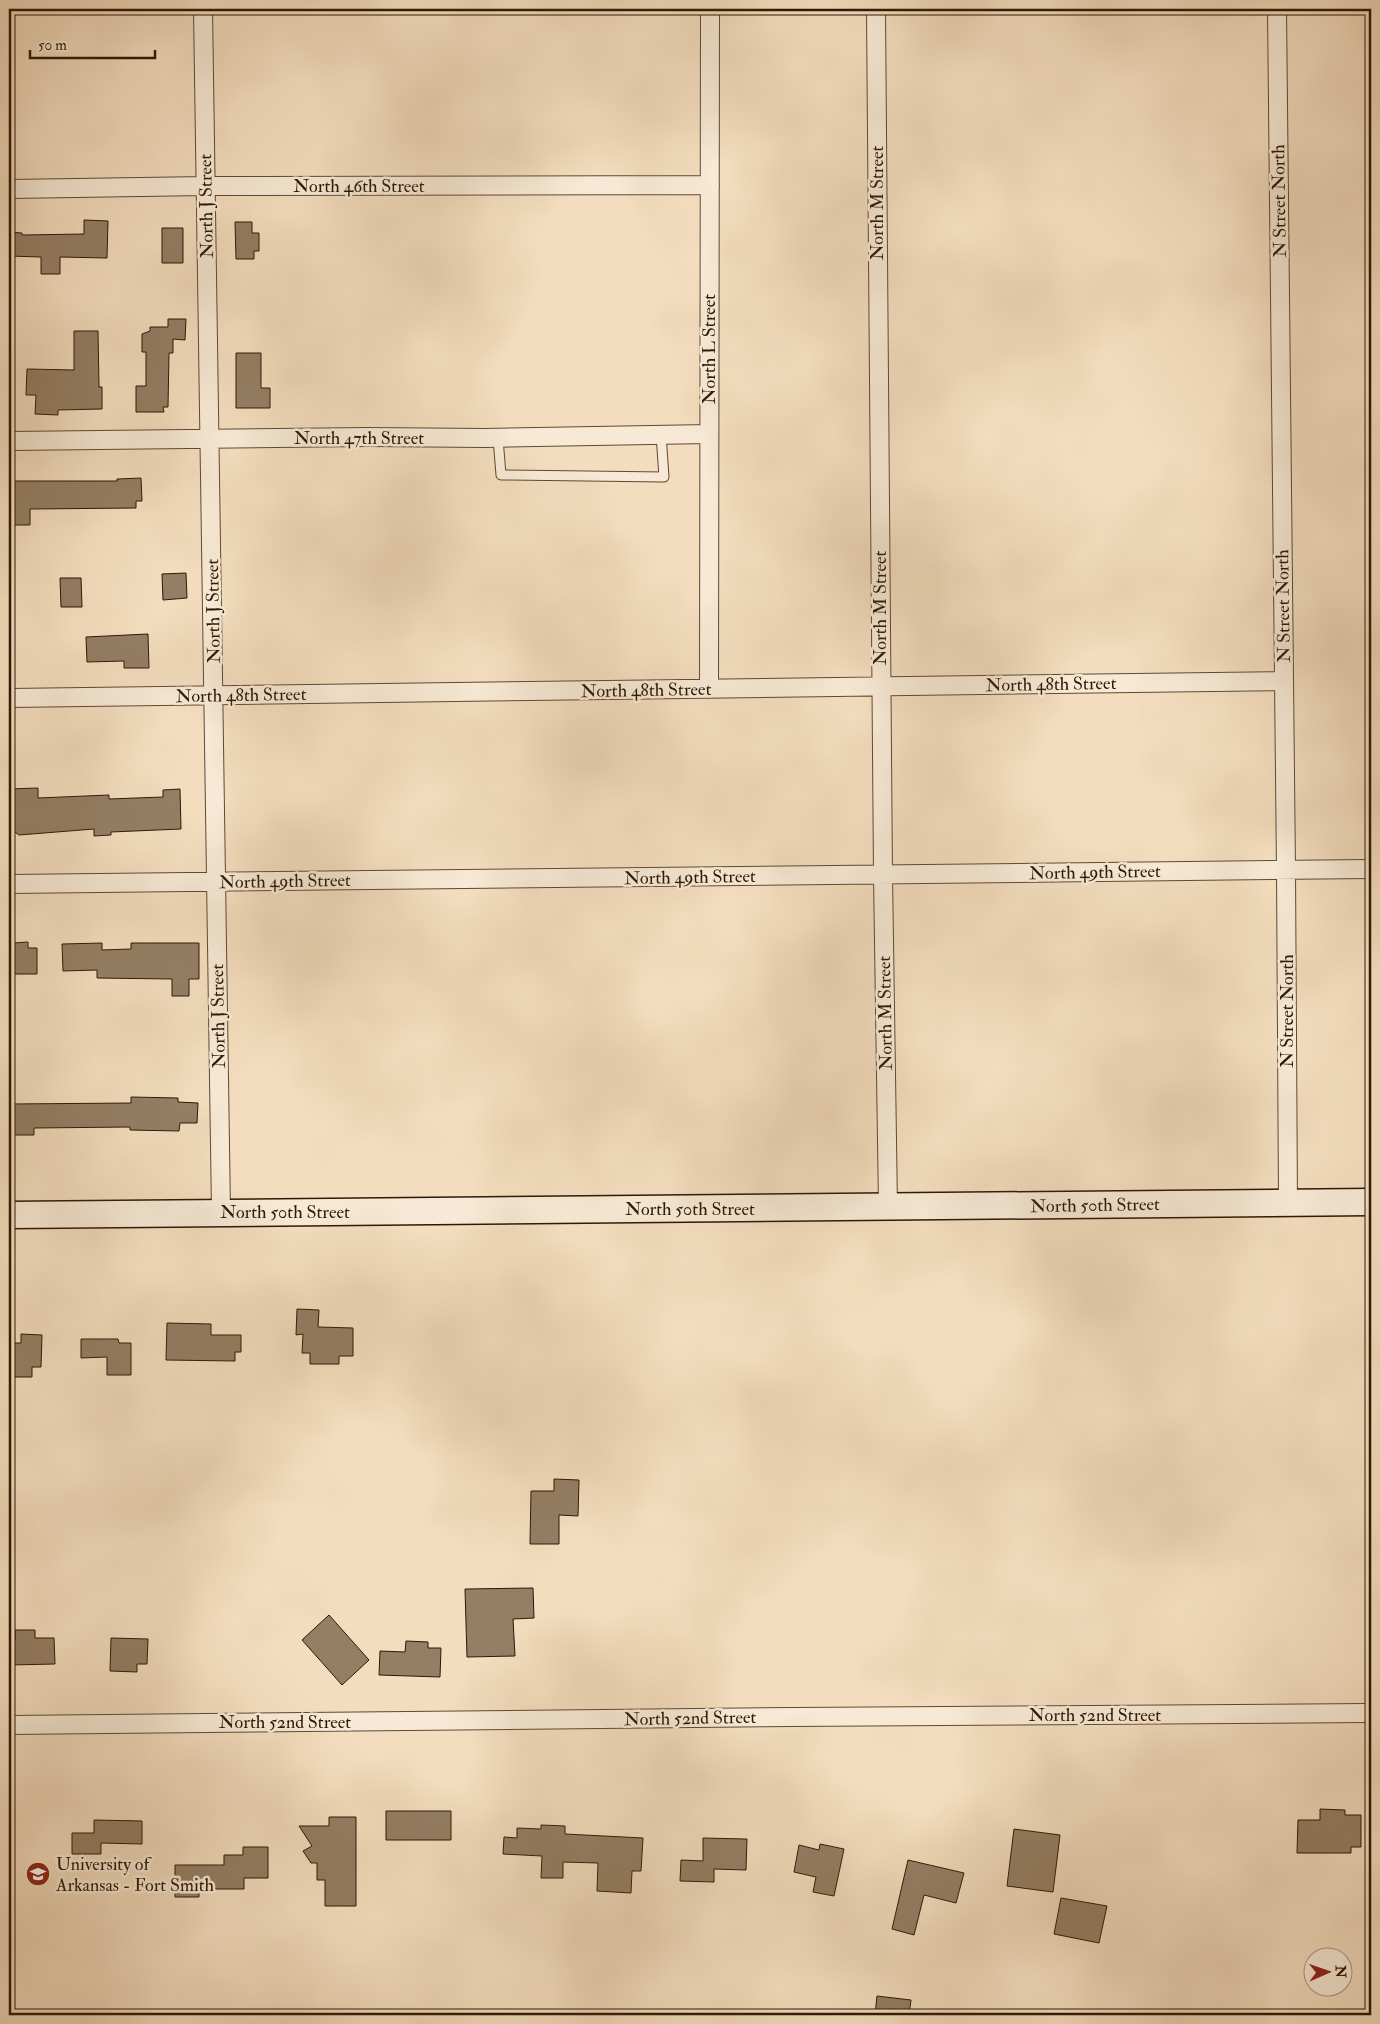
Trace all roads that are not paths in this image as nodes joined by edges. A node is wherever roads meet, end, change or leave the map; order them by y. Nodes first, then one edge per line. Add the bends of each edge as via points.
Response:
1 (203, 9) edge
2 (710, 9) edge
3 (876, 9) edge
4 (1277, 9) edge
5 (710, 185) junction
6 (206, 186) junction
7 (9, 189) edge
8 (661, 434) junction
9 (709, 434) junction
10 (498, 438) junction
11 (210, 439) junction
12 (9, 441) edge
13 (1284, 681) junction
14 (881, 686) junction
15 (709, 689) junction
16 (214, 695) junction
17 (9, 698) edge
18 (1371, 869) edge
19 (1286, 870) junction
20 (883, 875) junction
21 (217, 882) junction
22 (9, 884) edge
23 (1371, 1202) edge
24 (1288, 1203) junction
25 (888, 1207) junction
26 (221, 1212) junction
27 (9, 1216) edge
28 (1371, 1713) edge
29 (9, 1724) edge

1 - 6 street, North J Street
2 - 5 street, North L Street
3 - 14 street, North M Street
4 - 13 street, N Street North
5 - 6 street, North 46th Street
5 - 9 street, North L Street
6 - 7 street, North 46th Street
6 - 11 street, North J Street
8 - 9 street, North 47th Street
8 - 10 street, North 47th Street
8 - 10 lane via 664,477 501,475
9 - 15 street, North L Street
10 - 11 street, North 47th Street
11 - 12 street, North 47th Street
11 - 16 street, North J Street
13 - 14 street, North 48th Street
13 - 19 street, N Street North
14 - 15 street, North 48th Street
14 - 20 street, North M Street
15 - 16 street, North 48th Street
16 - 17 street, North 48th Street
16 - 21 street, North J Street
18 - 19 street, North 49th Street
19 - 20 street, North 49th Street
19 - 24 street, N Street North
20 - 21 street, North 49th Street
20 - 25 street, North M Street
21 - 22 street, North 49th Street
21 - 26 street, North J Street
23 - 24 street, North 50th Street
24 - 25 street, North 50th Street
25 - 26 street, North 50th Street
26 - 27 street, North 50th Street
28 - 29 street, North 52nd Street

